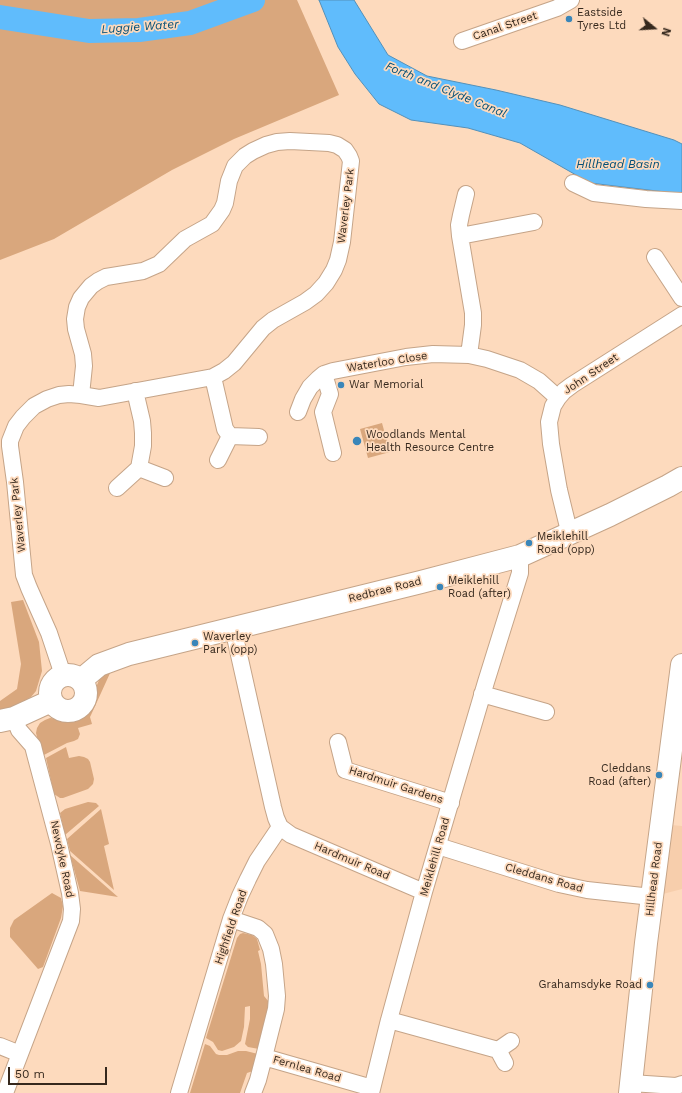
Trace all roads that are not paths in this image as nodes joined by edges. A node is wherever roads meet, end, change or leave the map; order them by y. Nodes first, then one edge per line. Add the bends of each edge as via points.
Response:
1 (570, 0) edge
2 (462, 41) dead end
3 (572, 183) dead end
4 (466, 194) dead end
5 (682, 201) edge
6 (534, 222) dead end
7 (460, 236) junction
8 (655, 257) dead end
9 (682, 298) edge
10 (682, 315) edge
11 (468, 354) junction
12 (324, 374) junction
13 (213, 378) junction
14 (135, 392) junction
15 (81, 395) junction
16 (558, 398) junction
17 (298, 412) dead end
18 (230, 436) junction
19 (259, 437) dead end
20 (333, 453) dead end
21 (218, 460) dead end
22 (139, 468) junction
23 (165, 478) dead end
24 (682, 478) edge
25 (117, 488) dead end
26 (570, 534) junction
27 (520, 556) junction
28 (233, 628) junction
29 (682, 665) edge
30 (72, 677) junction
31 (482, 694) junction
32 (51, 701) junction
33 (546, 712) dead end
34 (7, 720) edge
35 (338, 742) dead end
36 (451, 803) junction
37 (280, 827) junction
38 (438, 846) junction
39 (424, 892) junction
40 (652, 897) junction
41 (231, 919) junction
42 (389, 1020) junction
43 (511, 1041) dead end
44 (0, 1046) edge
45 (20, 1054) junction
46 (264, 1057) junction
47 (682, 1084) edge
48 (630, 1088) edge
49 (371, 1091) edge
50 (5, 1093) edge
51 (180, 1093) edge
52 (253, 1093) edge

1 - 2 street, Canal Street via 557,8
3 - 5 street via 594,194
4 - 7 street via 460,220
6 - 7 street
7 - 11 street via 474,313
8 - 9 street
10 - 16 street, John Street via 572,385
11 - 12 street, Waterloo Close via 406,357
11 - 16 street, Waterloo Close via 520,370
12 - 17 street, Waterloo Close via 310,387
12 - 20 street via 330,394 323,412
13 - 14 street, Waverley Park
13 - 15 street, Waverley Park via 234,363 263,328 316,294 334,270 342,242 351,161 345,150 337,145 290,141 253,150 235,166 222,210 212,224 185,239 159,264 143,271 106,277 91,286 81,298 75,319 84,366
13 - 18 street via 225,429
14 - 15 street, Waverley Park via 100,398
14 - 22 street via 143,433
15 - 30 street, Waverley Park via 59,396 34,406 16,426 10,441 24,575 48,633
16 - 26 street, John Street via 553,406 549,433
18 - 19 street
18 - 21 street
22 - 23 street
22 - 25 street
24 - 26 street, Redbrae Road
26 - 27 street, Redbrae Road
27 - 28 street, Redbrae Road
27 - 31 street, Meiklehill Road via 520,573
28 - 30 street, Redbrae Road via 118,657
28 - 37 street via 273,807
29 - 40 street, Hillhead Road
30 - 32 street via 58,677 53,682 50,689
30 - 32 street via 85,685 87,692 82,704 77,709 64,711
31 - 33 street
31 - 36 street, Meiklehill Road
32 - 34 street
34 - 45 street, Newdyke Road via 33,746 59,844 72,909 70,921
35 - 36 street, Hardmuir Gardens via 345,770
36 - 38 street, Meiklehill Road
37 - 39 street, Hardmuir Road via 291,835
37 - 41 street, Highfield Road via 248,879
38 - 39 street, Meiklehill Road
38 - 40 street, Cleddans Road via 559,884 587,890
39 - 42 street, Meiklehill Road
40 - 48 street, Hillhead Road
41 - 46 street via 258,928 271,949 277,996
41 - 51 street, Highfield Road
42 - 43 street via 501,1057
42 - 49 street, Meiklehill Road
44 - 45 street
45 - 50 street, Newdyke Road
46 - 49 street, Fernlea Road
46 - 52 street
47 - 48 street

